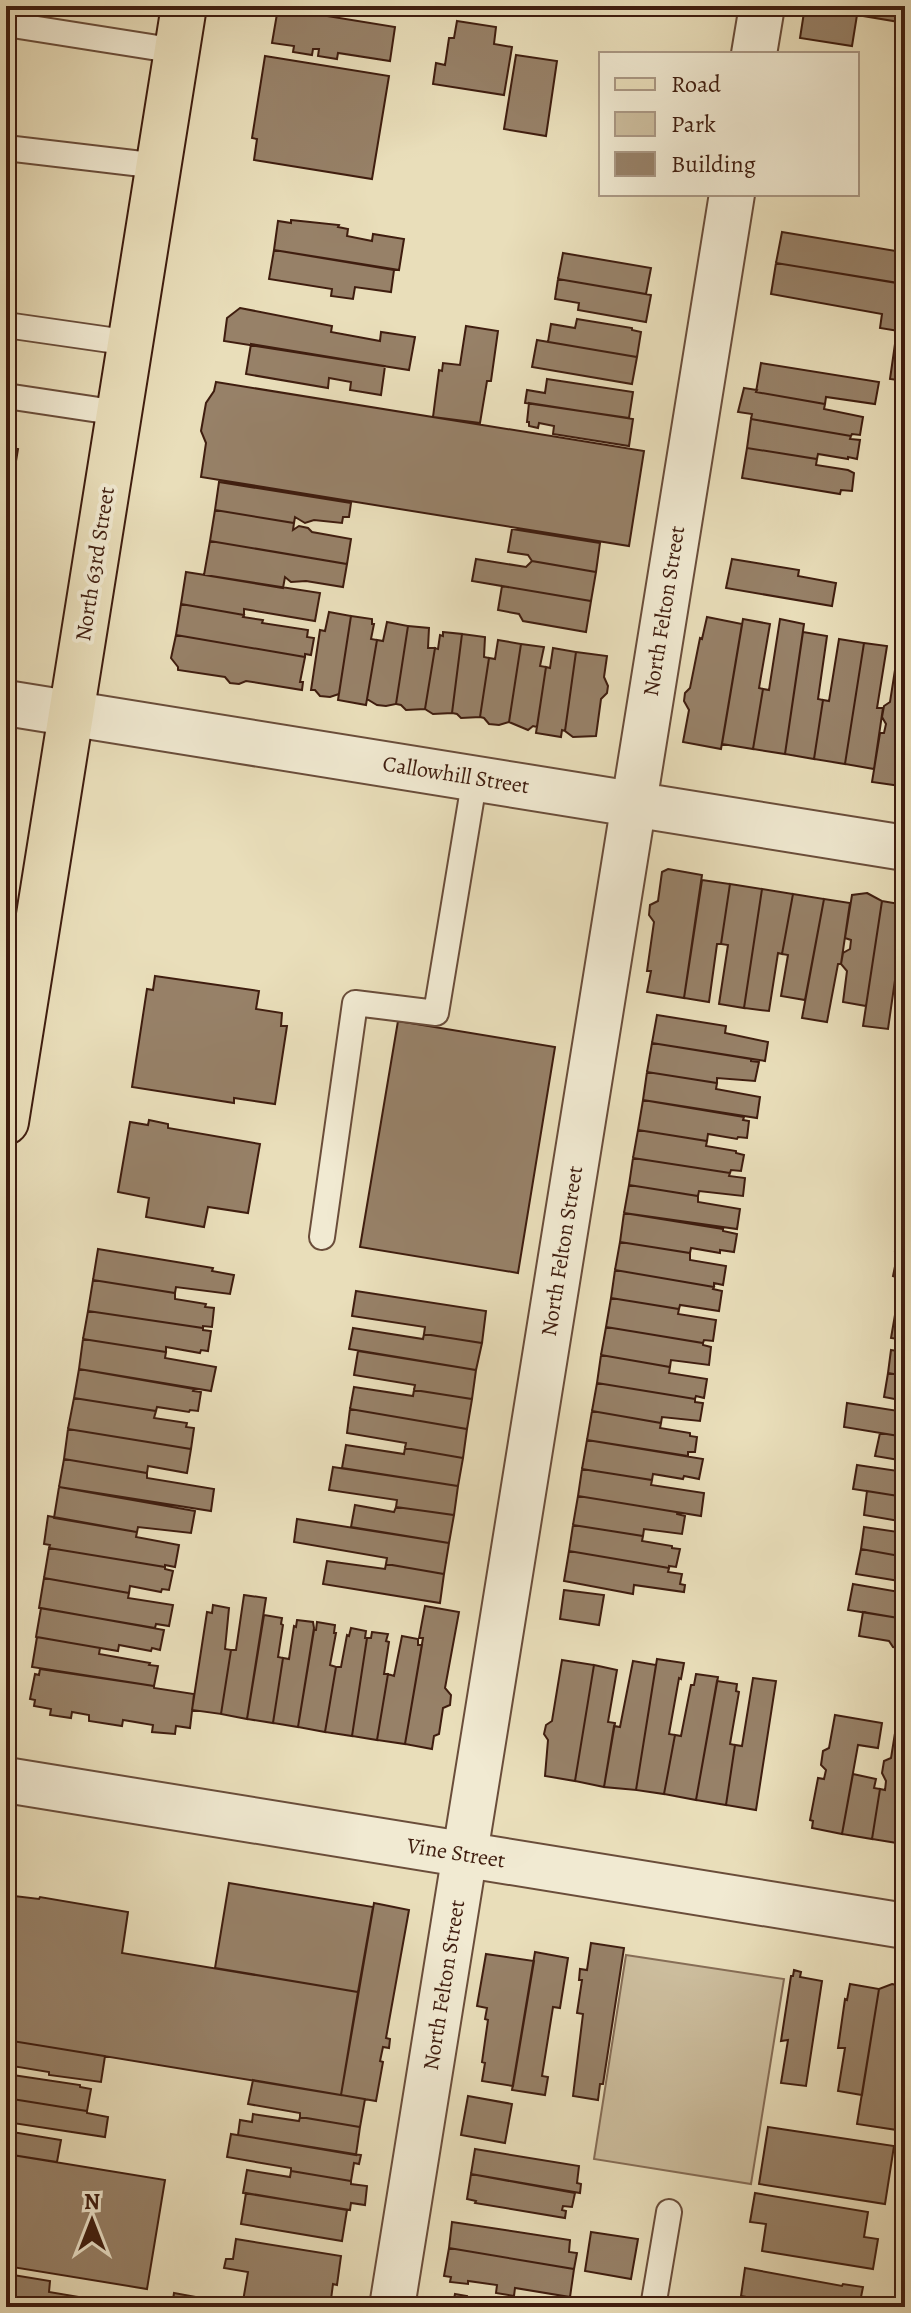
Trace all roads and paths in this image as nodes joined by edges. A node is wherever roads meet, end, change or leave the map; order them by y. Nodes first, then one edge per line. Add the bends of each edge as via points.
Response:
1 (184, 6) edge
2 (762, 6) edge
3 (6, 24) edge
4 (177, 51) junction
5 (754, 52) edge
6 (6, 148) edge
7 (159, 166) junction
8 (732, 196) edge
9 (6, 325) edge
10 (131, 343) junction
11 (6, 396) edge
12 (119, 413) junction
13 (6, 703) edge
14 (72, 713) junction
15 (475, 777) junction
16 (633, 804) junction
17 (905, 848) edge
18 (6, 1122) edge
19 (322, 1237) dead end
20 (6, 1780) edge
21 (466, 1854) junction
22 (905, 1926) edge
23 (669, 2212) dead end
24 (392, 2307) edge
25 (653, 2307) edge

1 - 4 main road, North 63rd Street
2 - 5 street
3 - 4 lane
4 - 7 main road, North 63rd Street
6 - 7 lane
7 - 10 main road, North 63rd Street
8 - 16 street, North Felton Street
9 - 10 lane
10 - 12 main road, North 63rd Street
11 - 12 lane
12 - 14 main road, North 63rd Street
13 - 14 street, Callowhill Street
14 - 15 street, Callowhill Street
14 - 18 main road, North 63rd Street
15 - 16 street, Callowhill Street
15 - 19 lane via 436,1013 355,1003
16 - 17 street, Callowhill Street
16 - 21 street, North Felton Street
20 - 21 street, Vine Street
21 - 22 street, Vine Street
21 - 24 street, North Felton Street
23 - 25 lane

